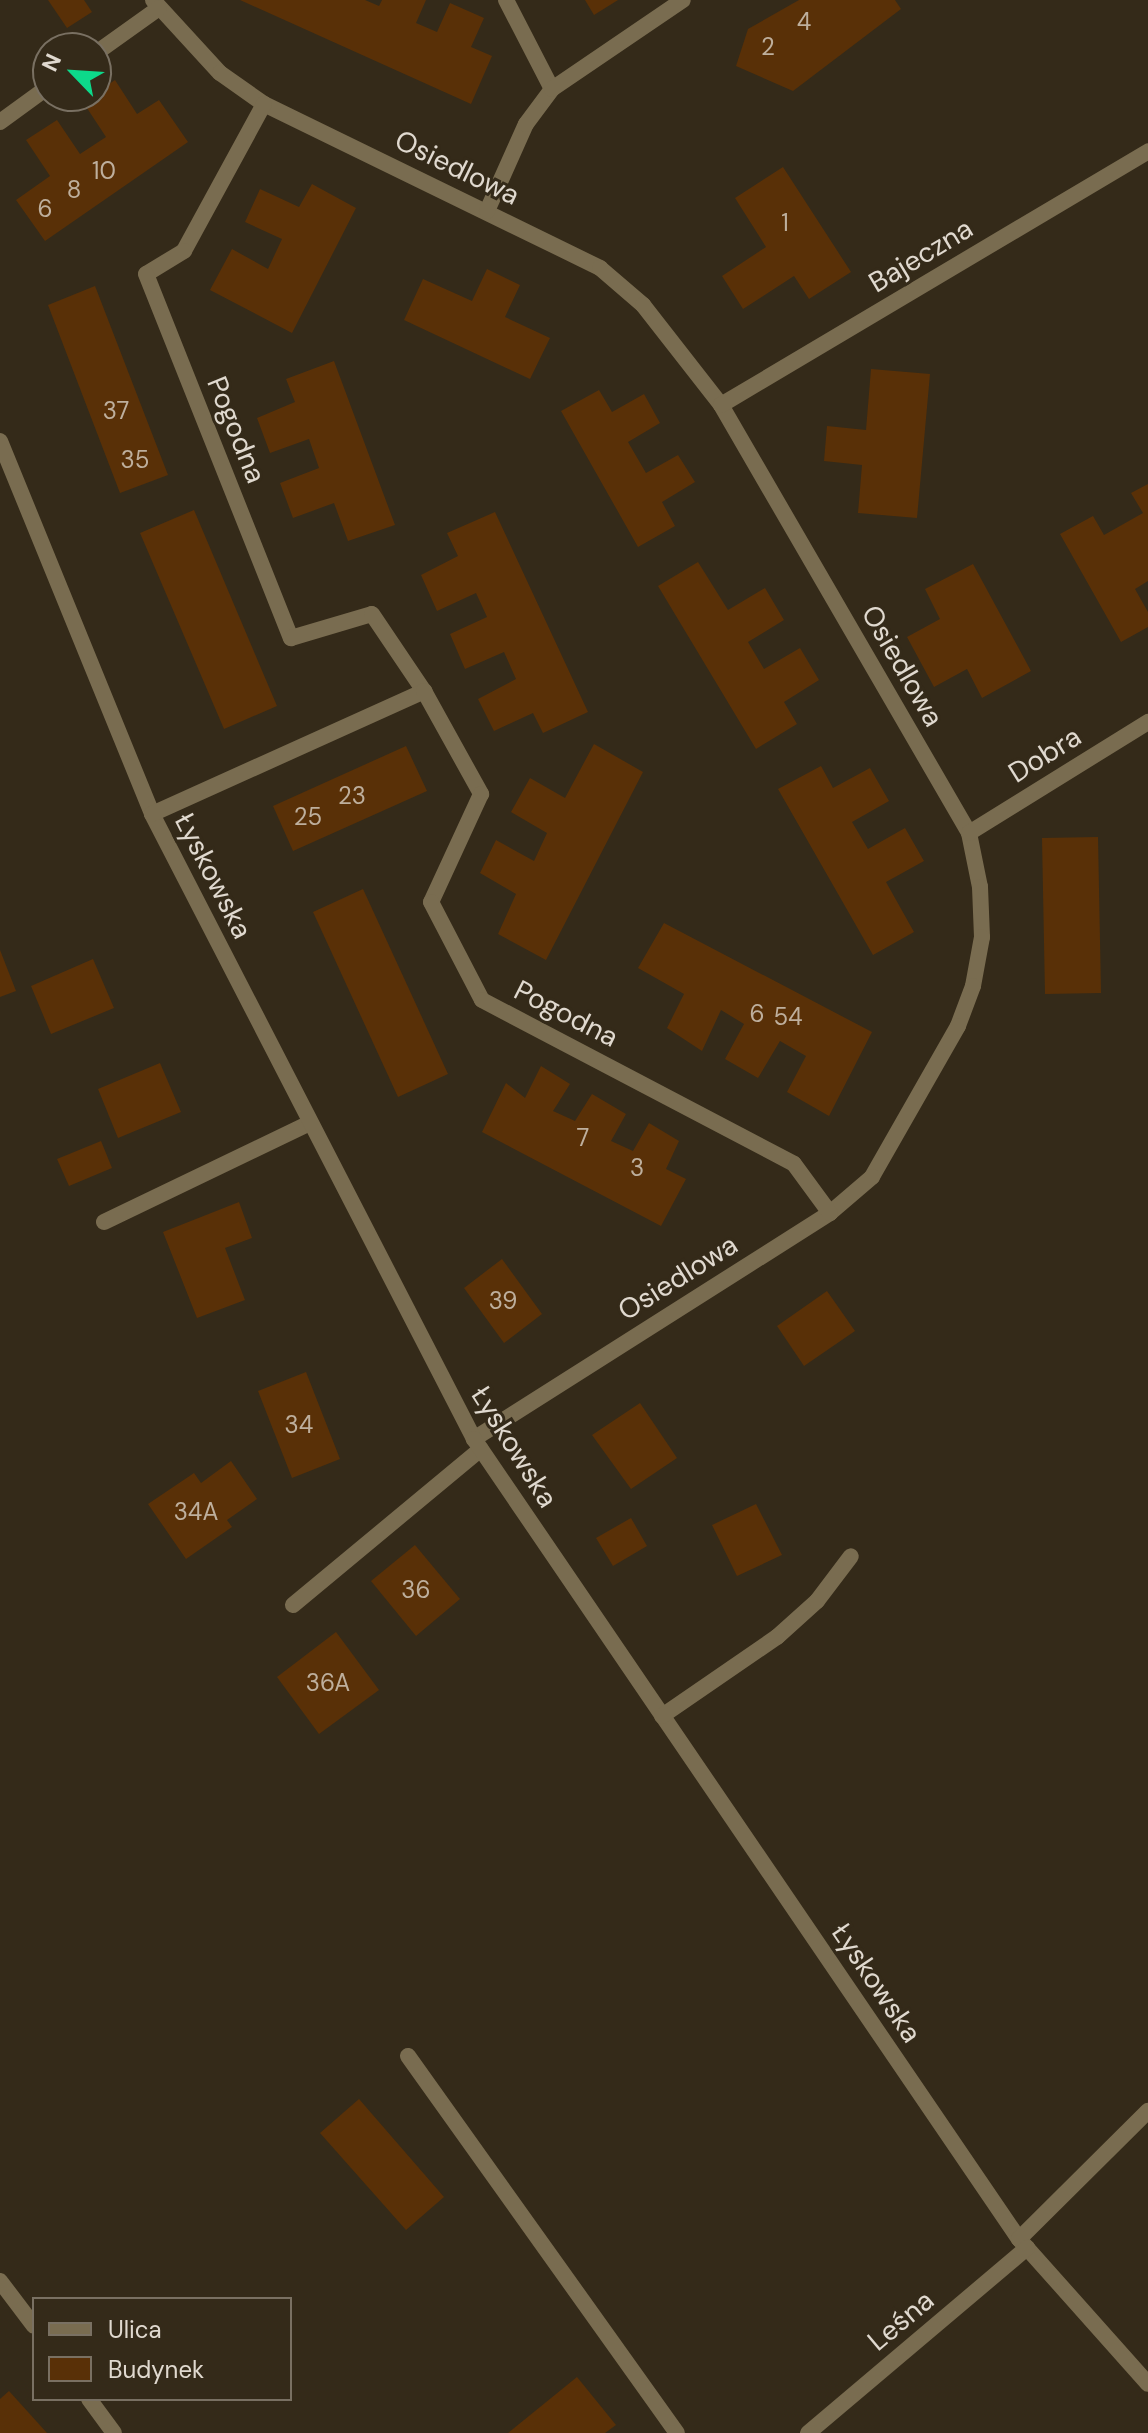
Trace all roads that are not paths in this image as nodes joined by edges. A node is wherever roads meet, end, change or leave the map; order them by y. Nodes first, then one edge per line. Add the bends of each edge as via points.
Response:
1 (506, 0) edge
2 (683, 0) edge
3 (156, 4) edge
4 (112, 40) edge
5 (552, 89) junction
6 (32, 99) edge
7 (264, 104) junction
8 (0, 122) edge
9 (1148, 151) edge
10 (487, 211) junction
11 (721, 405) junction
12 (0, 441) edge
13 (424, 691) junction
14 (1148, 722) edge
15 (152, 814) junction
16 (969, 833) junction
17 (310, 1123) junction
18 (830, 1213) junction
19 (104, 1222) dead end
20 (478, 1444) junction
21 (851, 1556) dead end
22 (293, 1605) dead end
23 (662, 1716) junction
24 (408, 2056) dead end
25 (1148, 2111) edge
26 (1023, 2243) junction
27 (0, 2281) edge
28 (32, 2323) edge
29 (1148, 2384) edge
30 (90, 2401) edge
31 (114, 2433) edge
32 (677, 2433) edge
33 (808, 2433) edge

1 - 5 street
2 - 5 street
3 - 4 street
3 - 7 street, Osiedlowa via 220,73
5 - 10 street via 526,124
6 - 8 street
7 - 10 street, Osiedlowa
7 - 13 street, Pogodna via 184,251 146,274 291,638 372,614
9 - 11 street, Bajeczna
10 - 11 street, Osiedlowa via 600,268 643,305
11 - 16 street, Osiedlowa
12 - 15 street, Łyskowska
13 - 15 street
13 - 18 street, Pogodna via 481,794 431,902 482,1000 794,1164
14 - 16 street, Dobra
15 - 17 street, Łyskowska
16 - 18 street, Osiedlowa via 980,887 982,937 973,986 958,1026 872,1177
17 - 19 street
17 - 20 street, Łyskowska
18 - 20 street, Osiedlowa
20 - 22 street, Osiedlowa
20 - 23 street, Łyskowska
21 - 23 street via 817,1601 777,1637
23 - 26 street, Łyskowska
24 - 32 street
25 - 26 street, Leśna
26 - 29 street, Łyskowska
26 - 33 street, Leśna
27 - 28 street
30 - 31 street

